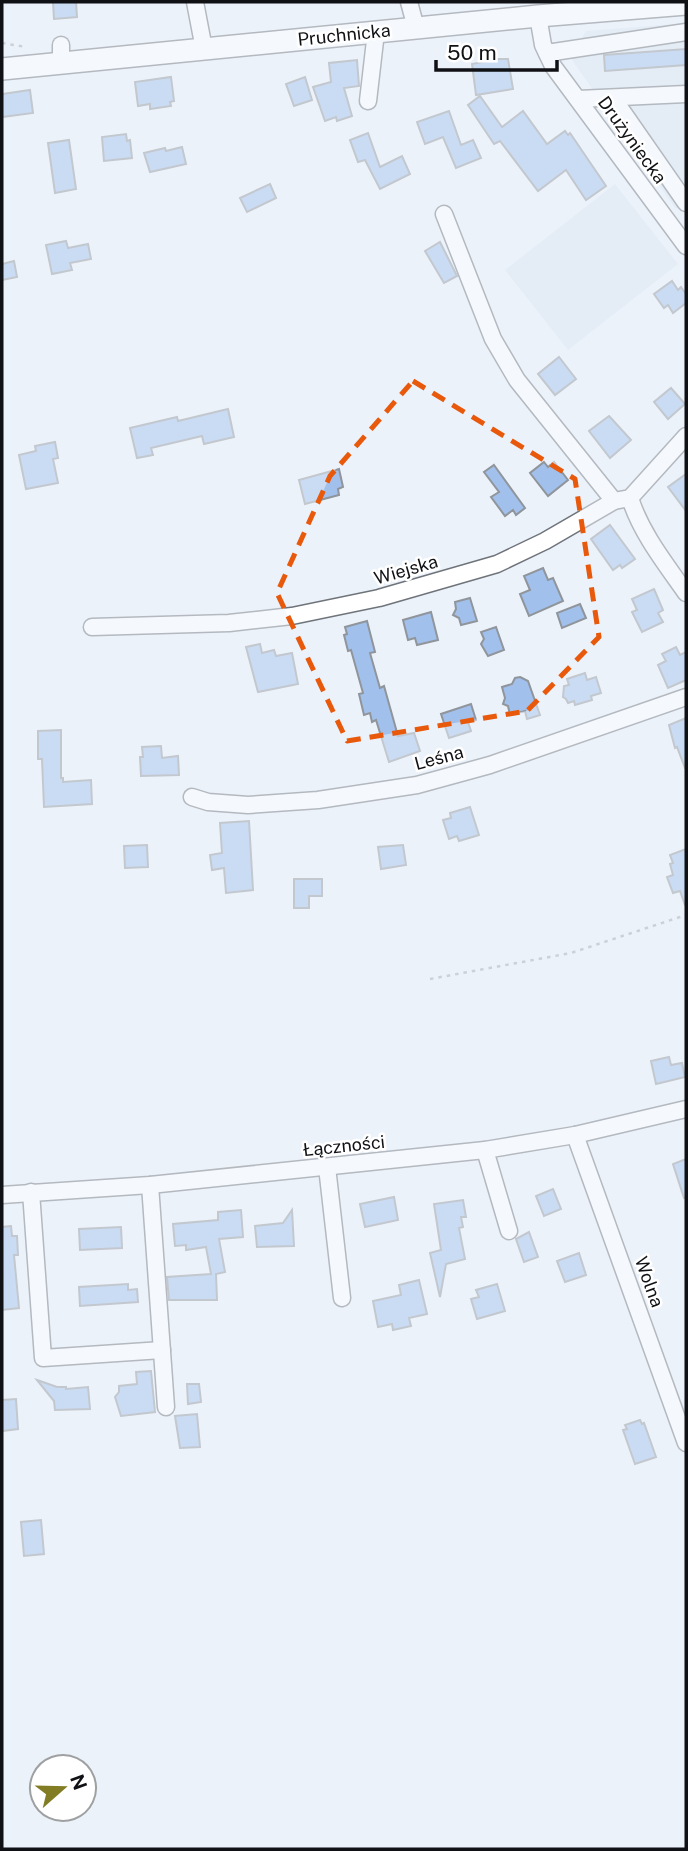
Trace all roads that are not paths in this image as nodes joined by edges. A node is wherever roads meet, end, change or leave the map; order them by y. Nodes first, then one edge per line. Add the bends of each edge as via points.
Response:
1 (195, 2) edge
2 (409, 2) edge
3 (686, 4) edge
4 (538, 16) junction
5 (416, 28) junction
6 (376, 32) junction
7 (686, 32) edge
8 (204, 49) junction
9 (547, 52) junction
10 (2, 69) edge
11 (686, 94) edge
12 (613, 98) junction
13 (578, 99) junction
14 (368, 101) dead end
15 (686, 203) edge
16 (444, 214) dead end
17 (686, 245) edge
18 (686, 436) edge
19 (622, 499) junction
20 (686, 593) edge
21 (92, 627) dead end
22 (686, 697) edge
23 (192, 797) dead end
24 (686, 1109) edge
25 (575, 1135) junction
26 (485, 1150) junction
27 (327, 1167) junction
28 (150, 1185) junction
29 (31, 1192) junction
30 (2, 1195) edge
31 (509, 1231) dead end
32 (342, 1298) dead end
33 (162, 1350) junction
34 (166, 1407) dead end
35 (686, 1443) edge

1 - 8 street
2 - 5 street
3 - 4 main road, Pruchnicka
4 - 5 main road, Pruchnicka
4 - 9 street, Drużyniecka
5 - 6 main road, Pruchnicka
6 - 8 main road, Pruchnicka
6 - 14 street
7 - 9 street
8 - 10 main road, Pruchnicka via 61,54
9 - 13 street, Drużyniecka
11 - 12 street
12 - 13 street
12 - 15 street
13 - 17 street, Drużyniecka
16 - 19 street via 493,339 517,380
18 - 19 street, Wiejska
19 - 20 street
19 - 21 street, Wiejska via 497,564 379,598 292,616
22 - 23 street, Leśna via 490,765 417,785 248,805
24 - 25 street, Łączności
25 - 26 street, Łączności
25 - 35 street, Wolna
26 - 27 street, Łączności
26 - 31 street
27 - 28 street, Łączności
27 - 32 street
28 - 29 street, Łączności
28 - 33 street
29 - 30 street, Łączności
29 - 33 street via 43,1358
33 - 34 street

